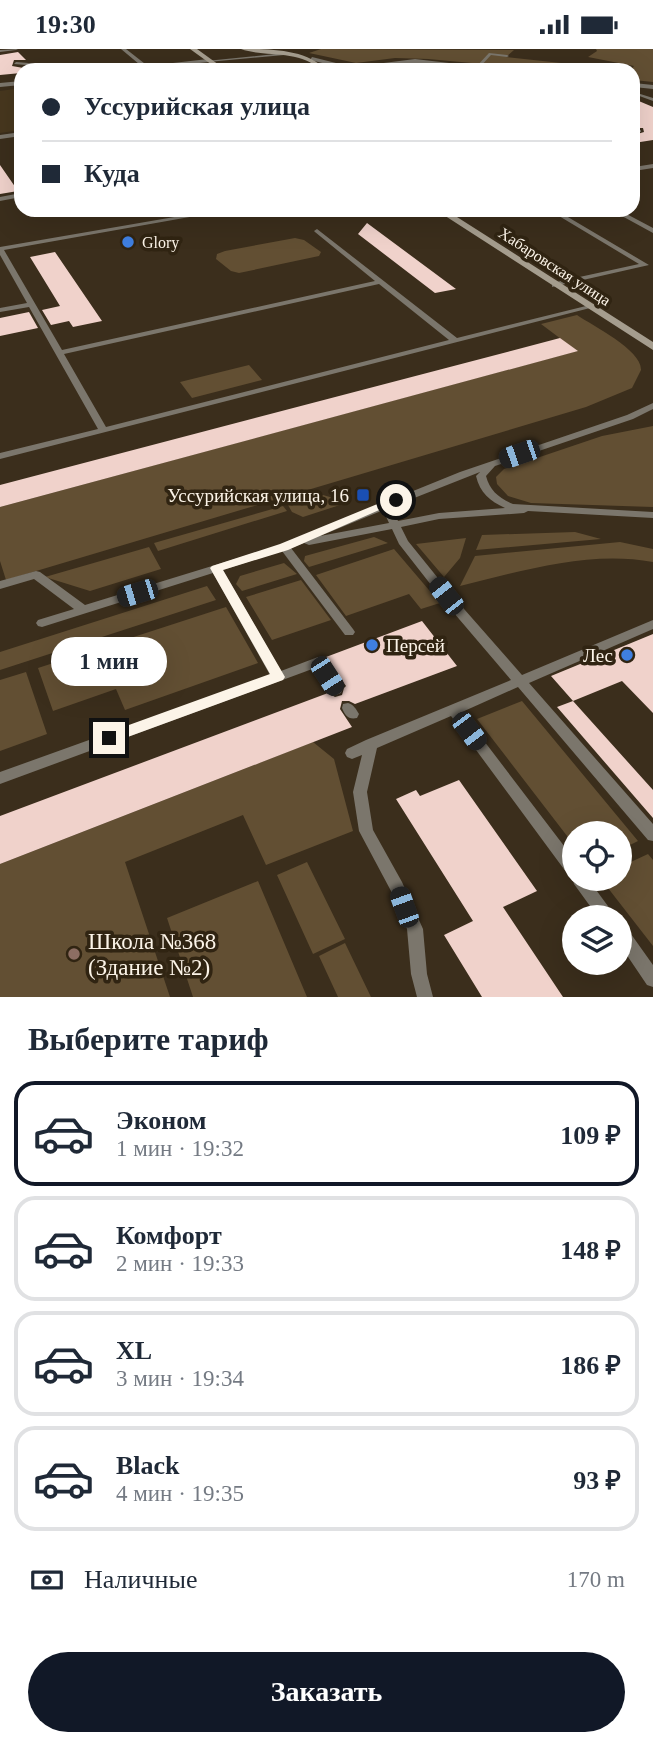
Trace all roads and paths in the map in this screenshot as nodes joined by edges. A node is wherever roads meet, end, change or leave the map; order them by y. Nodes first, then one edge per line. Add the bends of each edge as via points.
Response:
1 (16, 49) edge
2 (122, 49) edge
3 (244, 49) edge
4 (193, 50) edge
5 (0, 51) edge
6 (290, 54) junction
7 (507, 56) dead end
8 (312, 59) junction
9 (208, 61) junction
10 (141, 63) edge
11 (191, 63) edge
12 (211, 63) edge
13 (316, 63) edge
14 (326, 63) edge
15 (396, 63) edge
16 (436, 63) edge
17 (481, 63) edge
18 (185, 217) edge
19 (453, 217) edge
20 (565, 217) edge
21 (627, 217) edge
22 (317, 231) dead end
23 (653, 231) edge
24 (0, 249) edge
25 (649, 264) edge
26 (379, 282) junction
27 (555, 285) junction
28 (31, 304) junction
29 (590, 307) junction
30 (0, 310) edge
31 (455, 341) junction
32 (653, 349) edge
33 (59, 353) junction
34 (653, 405) edge
35 (103, 430) junction
36 (0, 456) edge
37 (495, 463) junction
38 (396, 500) junction
39 (524, 510) junction
40 (653, 515) edge
41 (394, 525) junction
42 (284, 547) junction
43 (216, 568) junction
44 (0, 585) edge
45 (84, 610) junction
46 (42, 623) dead end
47 (653, 624) edge
48 (349, 632) dead end
49 (278, 677) junction
50 (518, 680) junction
51 (337, 690) dead end
52 (454, 711) junction
53 (371, 744) junction
54 (352, 753) dead end
55 (0, 778) edge
56 (653, 835) edge
57 (562, 855) edge
58 (588, 891) edge
59 (599, 905) edge
60 (632, 949) edge
61 (653, 979) edge
62 (425, 997) edge

1 - 5 lane
2 - 10 lane
3 - 6 main road
4 - 9 main road
6 - 8 main road
6 - 9 lane
7 - 17 lane via 490,54
8 - 13 main road
8 - 14 street
9 - 11 street
9 - 12 main road
15 - 16 street
18 - 24 lane
19 - 27 main road, Хабаровская улица
20 - 25 lane
21 - 23 lane
22 - 26 lane
24 - 28 lane
25 - 27 lane
26 - 31 lane
26 - 33 lane
27 - 29 main road, Хабаровская улица
28 - 30 lane
28 - 33 lane
29 - 31 lane
29 - 32 main road, Хабаровская улица
31 - 35 lane
33 - 35 lane
34 - 37 lane
35 - 36 lane
37 - 38 lane
37 - 39 lane via 481,476 488,493
38 - 41 lane via 389,512
38 - 42 lane
39 - 40 lane
39 - 41 lane via 439,516
41 - 42 lane
41 - 50 lane via 446,596
42 - 43 lane
42 - 48 lane
43 - 45 lane
43 - 49 lane
44 - 45 lane via 36,575
45 - 46 lane
47 - 50 lane
49 - 51 lane via 318,662
49 - 55 lane
50 - 52 lane
50 - 56 lane
52 - 53 lane
52 - 57 lane
53 - 54 lane
53 - 62 lane via 360,792 366,831 415,929
58 - 59 lane
60 - 61 lane

